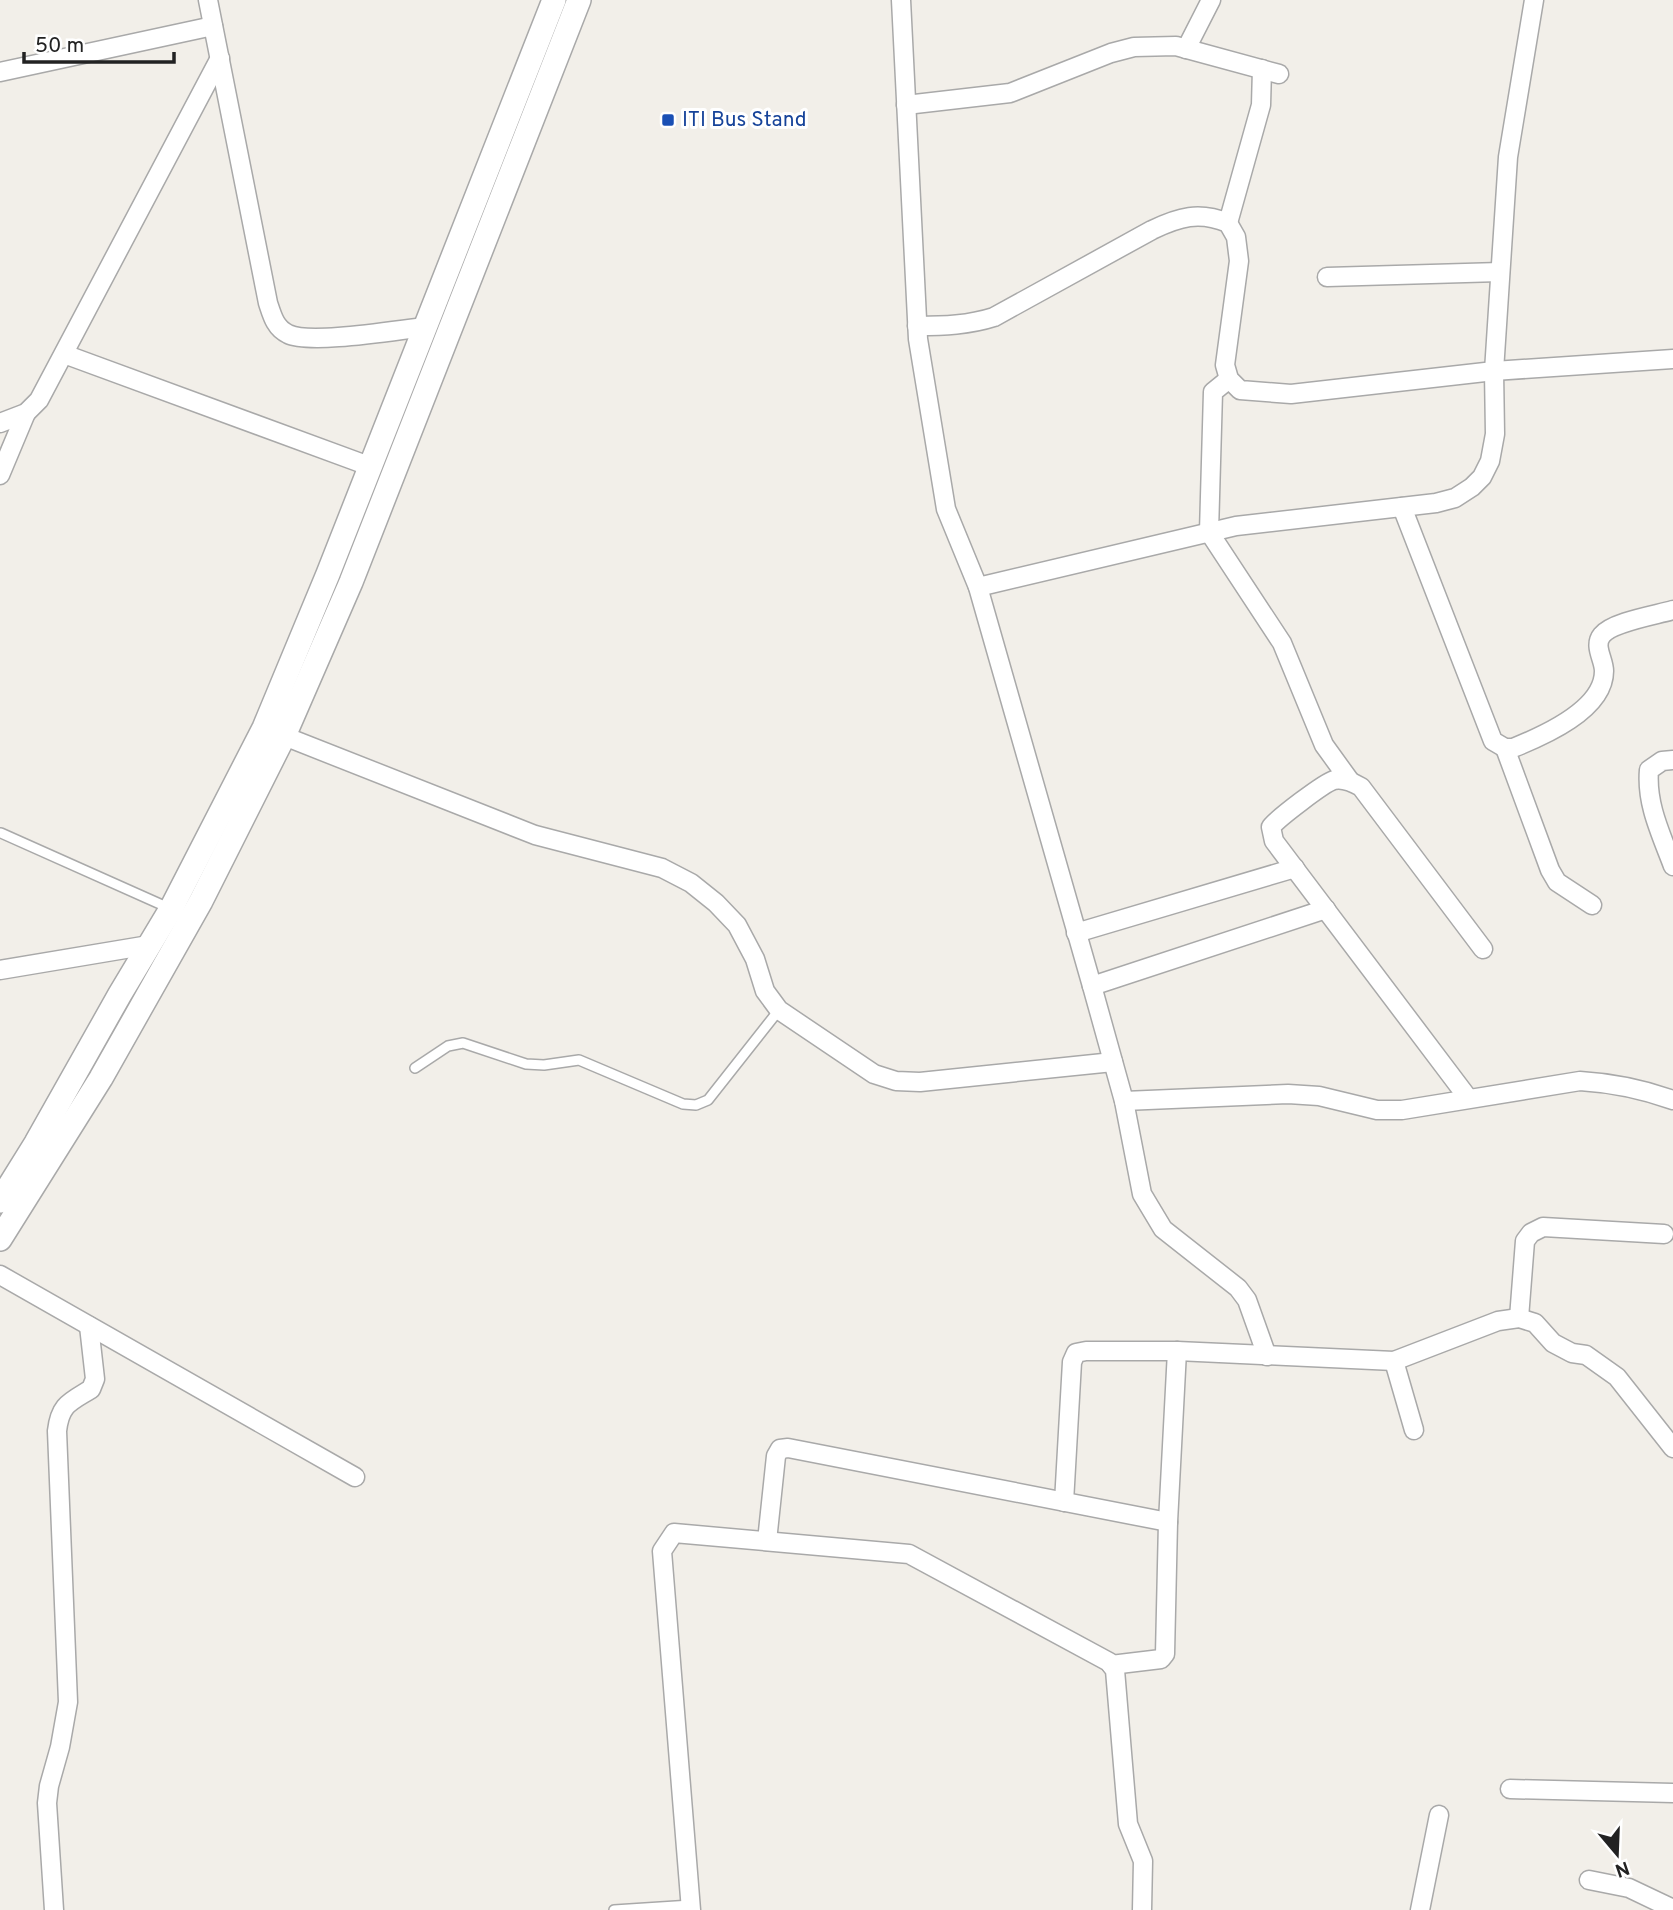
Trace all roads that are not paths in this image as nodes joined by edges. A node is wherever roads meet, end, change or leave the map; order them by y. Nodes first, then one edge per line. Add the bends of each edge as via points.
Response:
1 (208, 0) edge
2 (554, 0) edge
3 (579, 0) edge
4 (901, 0) edge
5 (1211, 0) edge
6 (1534, 0) edge
7 (213, 26) junction
8 (1186, 49) junction
9 (220, 58) junction
10 (0, 72) edge
11 (906, 105) junction
12 (1228, 223) junction
13 (1500, 272) junction
14 (1327, 277) dead end
15 (917, 326) junction
16 (425, 327) junction
17 (64, 354) junction
18 (1673, 359) edge
19 (1494, 371) junction
20 (1229, 379) junction
21 (26, 413) junction
22 (0, 423) edge
23 (369, 466) junction
24 (0, 475) edge
25 (1402, 507) junction
26 (1209, 532) junction
27 (978, 587) junction
28 (1673, 610) edge
29 (284, 736) junction
30 (1505, 748) junction
31 (1673, 760) edge
32 (1350, 781) junction
33 (1, 833) edge
34 (1673, 866) edge
35 (1295, 868) junction
36 (1592, 905) dead end
37 (171, 909) junction
38 (1326, 909) junction
39 (1076, 933) junction
40 (149, 945) junction
41 (1483, 949) dead end
42 (0, 970) edge
43 (1091, 986) junction
44 (779, 1010) junction
45 (1113, 1062) junction
46 (415, 1068) dead end
47 (1468, 1098) junction
48 (1673, 1100) edge
49 (1124, 1101) junction
50 (0, 1200) edge
51 (1664, 1234) dead end
52 (0, 1239) edge
53 (0, 1275) edge
54 (1519, 1318) junction
55 (89, 1326) junction
56 (1177, 1351) junction
57 (1267, 1356) junction
58 (1394, 1361) junction
59 (1414, 1430) dead end
60 (1673, 1448) edge
61 (355, 1477) dead end
62 (1064, 1502) junction
63 (1168, 1522) junction
64 (767, 1541) junction
65 (1111, 1665) junction
66 (1510, 1789) dead end
67 (1673, 1793) edge
68 (1439, 1815) dead end
69 (1589, 1880) dead end
70 (691, 1907) edge
71 (1673, 1909) edge
72 (54, 1910) edge
73 (614, 1910) edge
74 (1142, 1910) edge
75 (1420, 1910) edge

1 - 7 street
2 - 16 street
3 - 29 street via 351,582
4 - 11 street
5 - 8 street
6 - 13 street via 1508,157
7 - 9 street
7 - 10 street
8 - 11 street via 1134,47 1010,93
8 - 12 street via 1271,72
9 - 16 street via 274,323 286,334 305,339
9 - 17 street
11 - 15 street
12 - 15 street via 1193,215 1175,219 994,317 956,326
12 - 20 street via 1236,237 1239,261 1225,365
13 - 14 street
13 - 19 street
15 - 27 street via 946,509
16 - 23 street
17 - 21 street via 39,400
17 - 23 street
18 - 19 street
19 - 20 street via 1291,394 1240,390
19 - 25 street via 1495,434 1482,477 1455,498
20 - 26 street via 1213,392
21 - 22 street
21 - 24 street
23 - 37 street via 264,728
25 - 26 street
25 - 30 street via 1493,741
26 - 27 street
26 - 32 street via 1282,643 1324,745
27 - 39 street
28 - 30 street via 1611,628 1601,636 1598,646 1605,671 1596,693 1564,725
29 - 44 street via 535,835 662,868 691,883 737,925 765,991
29 - 52 street via 201,901 101,1078
30 - 36 street via 1557,882
31 - 34 street via 1649,769 1648,783 1649,801
32 - 35 street via 1335,780 1271,827 1274,841
32 - 41 street via 1361,787
33 - 37 lane
35 - 38 street
35 - 39 street
37 - 40 street
38 - 43 street
38 - 47 street
39 - 43 street
40 - 42 street
40 - 50 street
43 - 45 street
44 - 45 street via 874,1074 895,1081 919,1083
44 - 46 lane via 708,1100 696,1105 683,1104 579,1060 526,1064 463,1043 448,1046
45 - 49 street
47 - 48 street via 1580,1080 1630,1087
47 - 49 street via 1402,1110 1288,1094
49 - 57 street via 1142,1194 1150,1210 1163,1228 1238,1287
51 - 54 street via 1543,1227 1531,1233 1525,1241
53 - 55 street
54 - 58 street via 1497,1321
54 - 60 street via 1535,1323 1553,1343 1586,1355 1617,1377
55 - 61 street
55 - 72 street via 91,1389 63,1409 57,1431 68,1702 47,1803
56 - 57 street
56 - 62 street via 1076,1353
56 - 63 street
57 - 58 street
58 - 59 street
62 - 63 street
62 - 64 street via 780,1449
63 - 65 street via 1165,1654 1161,1659
64 - 65 street via 909,1555
64 - 70 street via 674,1533 662,1551
65 - 74 street via 1128,1824 1143,1861
66 - 67 street
68 - 75 street
69 - 71 street via 1629,1888
70 - 73 lane

